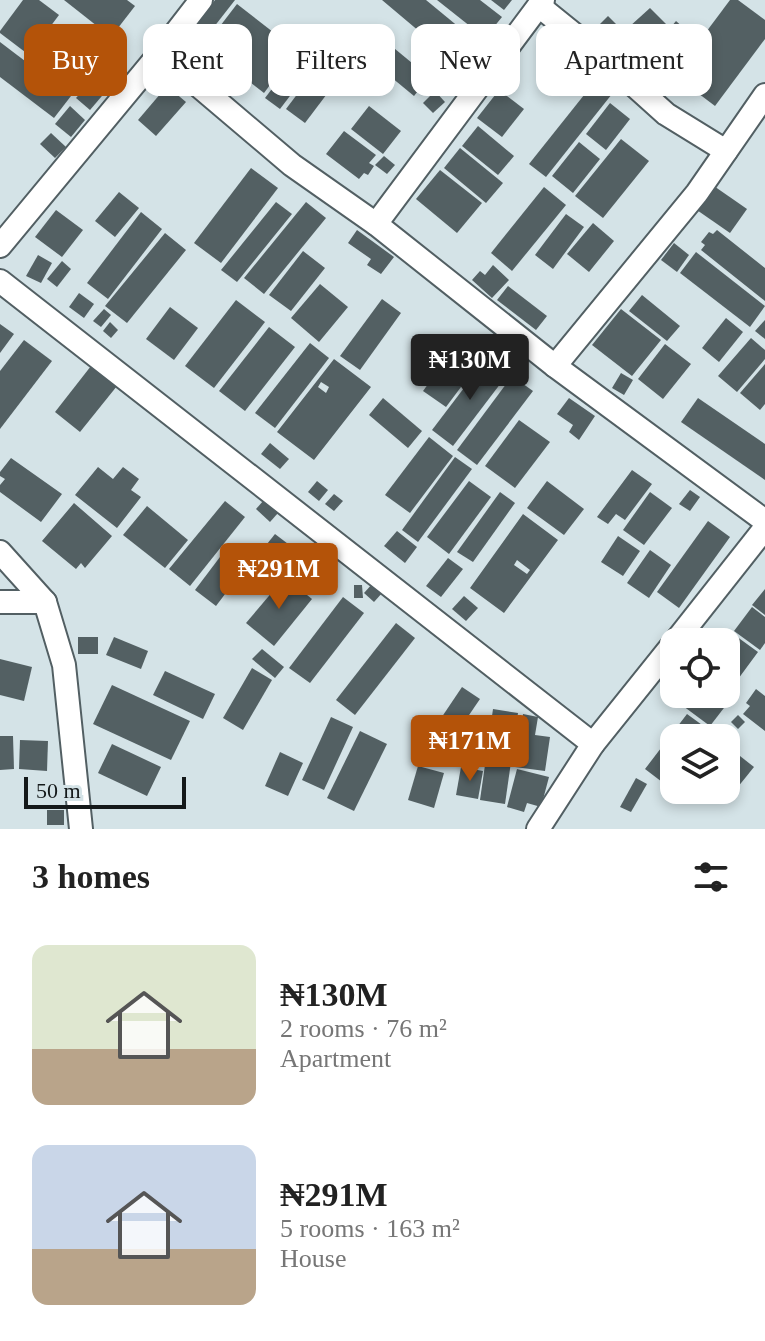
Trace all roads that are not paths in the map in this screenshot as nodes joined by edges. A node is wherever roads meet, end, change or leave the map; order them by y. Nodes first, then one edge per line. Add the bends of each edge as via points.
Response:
1 (201, 0) edge
2 (541, 3) edge
3 (182, 24) edge
4 (143, 74) edge
5 (765, 95) edge
6 (211, 96) edge
7 (726, 151) junction
8 (376, 224) junction
9 (0, 246) edge
10 (0, 281) edge
11 (555, 366) junction
12 (765, 521) edge
13 (765, 528) edge
14 (0, 552) edge
15 (0, 602) edge
16 (45, 602) junction
17 (685, 628) edge
18 (660, 660) edge
19 (593, 744) junction
20 (81, 829) edge
21 (538, 829) edge

1 - 3 street
2 - 7 street via 666,114
2 - 8 street
4 - 9 street
5 - 7 street
6 - 8 street via 292,165
7 - 11 street
8 - 11 street
10 - 19 street
11 - 12 street
13 - 17 street
14 - 16 street
15 - 16 street
16 - 20 street via 64,665
18 - 19 street
19 - 21 street

